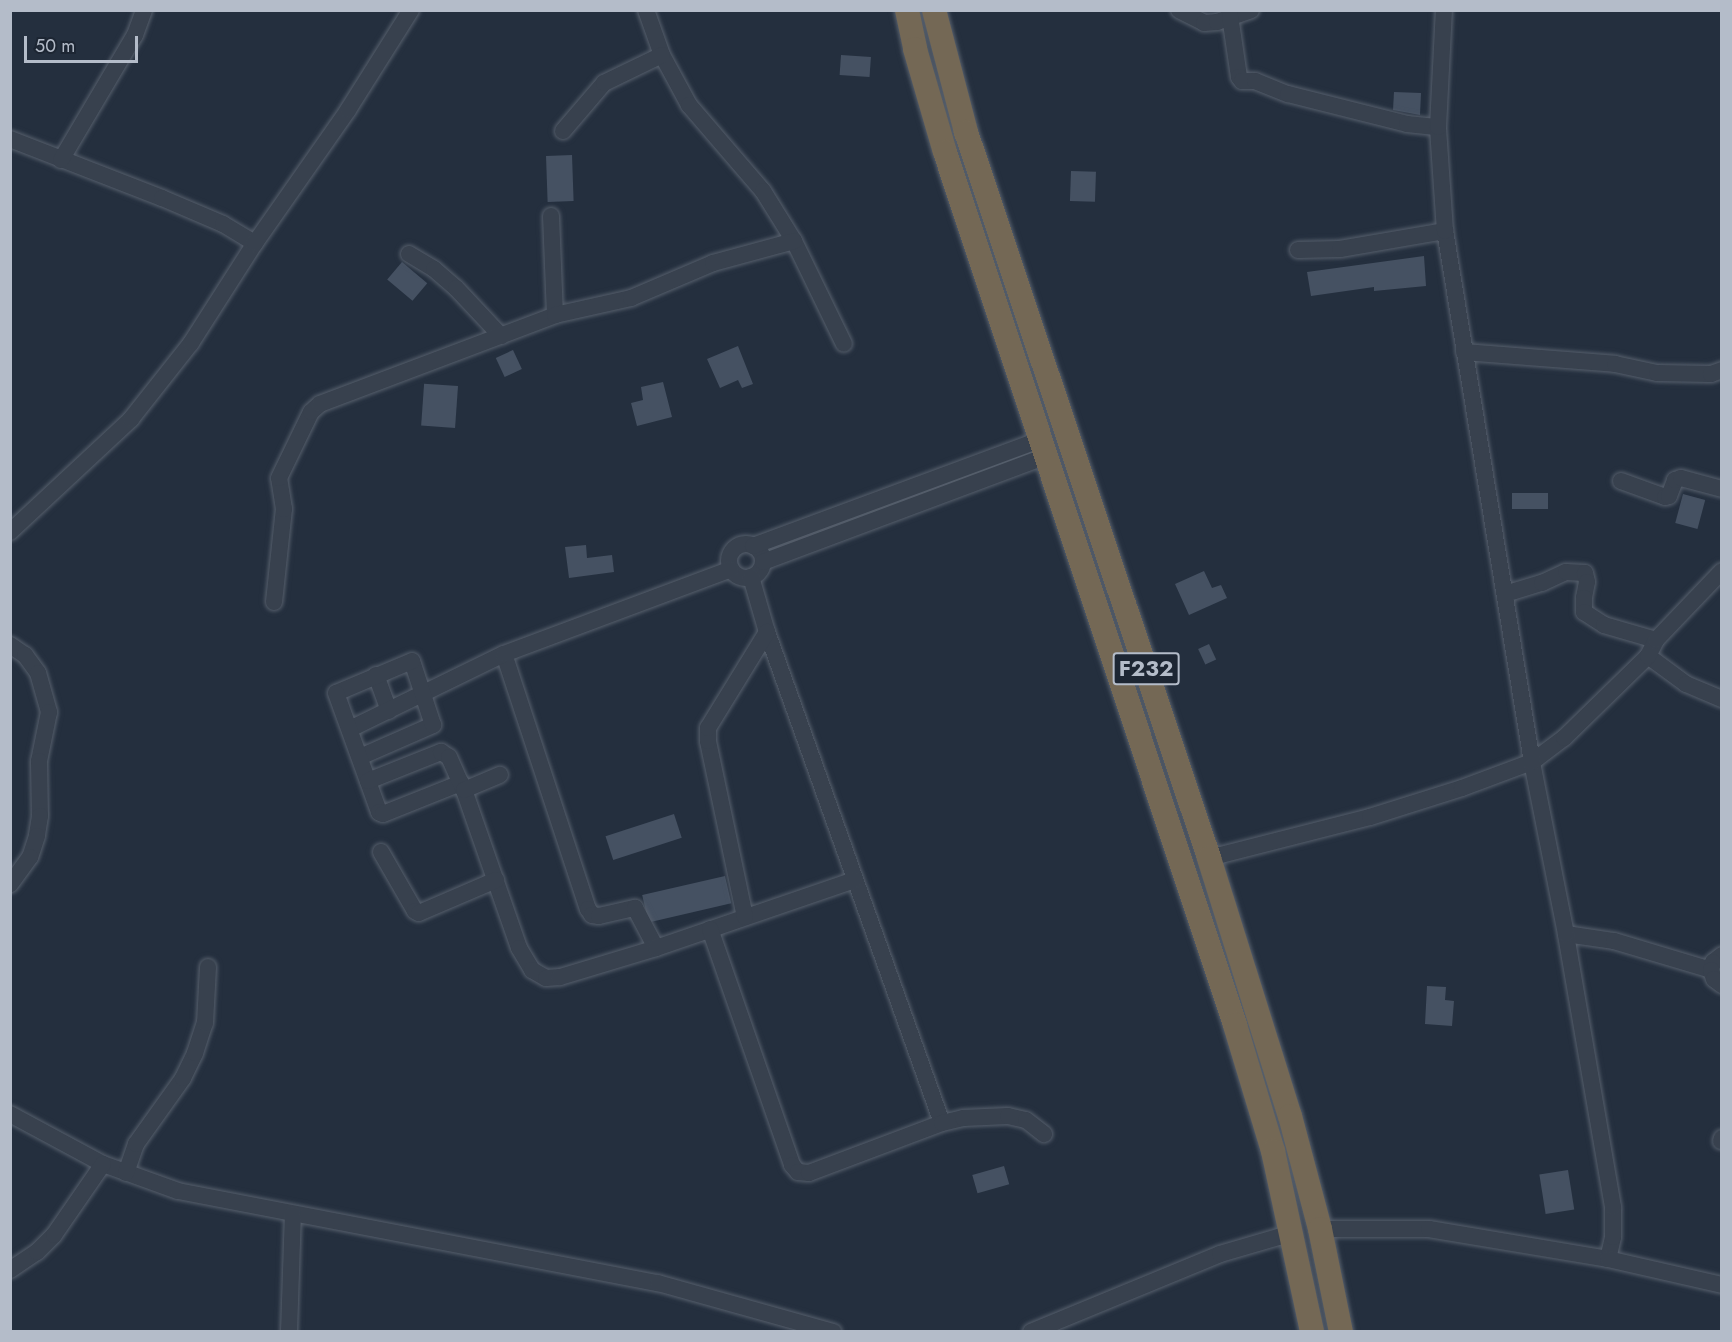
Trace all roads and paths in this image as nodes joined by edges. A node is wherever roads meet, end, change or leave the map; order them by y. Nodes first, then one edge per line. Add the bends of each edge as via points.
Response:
1 (144, 10) edge
2 (411, 10) edge
3 (646, 10) edge
4 (907, 10) edge
5 (934, 10) edge
6 (1179, 10) edge
7 (1251, 10) edge
8 (1444, 10) edge
9 (1230, 16) junction
10 (662, 55) junction
11 (1438, 127) junction
12 (563, 131) dead end
13 (10, 139) edge
14 (61, 160) junction
15 (550, 216) dead end
16 (1444, 231) junction
17 (794, 241) junction
18 (255, 243) junction
19 (1298, 250) dead end
20 (409, 254) dead end
21 (555, 315) junction
22 (501, 336) junction
23 (844, 344) dead end
24 (1464, 352) junction
25 (1722, 370) edge
26 (1043, 448) junction
27 (1620, 481) dead end
28 (1722, 489) edge
29 (10, 532) edge
30 (753, 546) junction
31 (763, 562) junction
32 (731, 569) junction
33 (1722, 572) edge
34 (751, 577) junction
35 (1505, 594) junction
36 (274, 602) dead end
37 (767, 632) junction
38 (1656, 640) junction
39 (10, 645) edge
40 (504, 654) junction
41 (1648, 656) junction
42 (376, 675) junction
43 (423, 694) junction
44 (1722, 699) edge
45 (389, 711) junction
46 (350, 729) junction
47 (400, 741) junction
48 (360, 757) junction
49 (1532, 762) junction
50 (409, 764) junction
51 (500, 775) dead end
52 (368, 781) junction
53 (463, 787) junction
54 (381, 852) dead end
55 (1209, 858) junction
56 (496, 880) junction
57 (855, 880) junction
58 (10, 885) edge
59 (745, 916) junction
60 (710, 929) junction
61 (1566, 934) junction
62 (656, 948) junction
63 (1722, 955) edge
64 (208, 967) dead end
65 (1711, 970) junction
66 (1722, 985) edge
67 (10, 1114) edge
68 (942, 1123) junction
69 (1044, 1134) dead end
70 (103, 1164) junction
71 (126, 1173) junction
72 (293, 1214) junction
73 (1320, 1229) junction
74 (1292, 1233) junction
75 (1608, 1260) junction
76 (10, 1270) edge
77 (1722, 1286) edge
78 (289, 1332) edge
79 (833, 1332) edge
80 (1031, 1332) edge
81 (1311, 1332) edge
82 (1341, 1332) edge

1 - 14 street via 135,35
2 - 18 street via 348,110
3 - 10 street
4 - 26 highway, F232 via 945,152
5 - 55 highway, F232 via 966,132
6 - 9 street via 1204,23
7 - 9 street
8 - 11 street
9 - 11 street via 1242,81 1255,81 1288,94 1407,124
10 - 12 street via 604,83
10 - 17 street via 689,105 763,192
11 - 16 street
13 - 14 street
14 - 18 street via 170,201
15 - 21 street
16 - 19 street via 1340,249
16 - 24 street
17 - 21 street via 713,263 631,298
17 - 23 street
18 - 29 street via 192,343 131,419
20 - 22 street via 456,288
21 - 22 street
22 - 36 street via 343,394 312,412 279,478 284,509
24 - 25 street via 1615,364 1657,373 1711,374
24 - 35 street
26 - 30 street
26 - 31 street
26 - 74 highway, F232 via 1235,1025 1273,1151
27 - 28 street via 1665,496 1681,478
30 - 31 street via 761,552
30 - 32 street via 743,545 734,550 729,559
31 - 34 street via 760,572
32 - 34 street via 740,577
32 - 40 street
33 - 38 street
34 - 37 street
35 - 38 street via 1566,572 1585,573 1584,612 1604,625
35 - 49 street
37 - 57 street
37 - 59 street via 708,728
38 - 41 street
39 - 58 street via 25,655 38,673 49,712 39,761 37,836 30,857
40 - 43 street
40 - 62 street via 588,909 599,916 635,908
41 - 44 street via 1686,684
41 - 49 street via 1564,738
42 - 43 street via 412,661
42 - 45 street
42 - 46 street via 336,693
43 - 45 street
43 - 47 street via 433,725
45 - 46 street
46 - 48 street
47 - 48 street
47 - 50 street
48 - 52 street
49 - 55 street via 1462,789 1370,817
49 - 61 street
50 - 52 street
50 - 53 street via 441,752 446,754
51 - 53 street
52 - 53 street via 379,813 383,814
53 - 56 street
54 - 56 street via 419,913
55 - 73 highway, F232 via 1290,1116
56 - 62 street via 524,958 532,970 546,978
57 - 59 street
57 - 68 street
59 - 60 street
60 - 62 street
60 - 68 street via 792,1165 798,1172 809,1173
61 - 65 street via 1614,941
61 - 75 street via 1613,1208
63 - 65 street via 1714,960
64 - 71 street via 205,1023 195,1053 183,1078 136,1144
65 - 66 street
67 - 70 street
68 - 69 street via 1008,1116 1026,1120
70 - 71 street
70 - 76 street via 54,1235
71 - 72 street via 178,1191
72 - 78 street
72 - 79 street via 658,1283
73 - 75 street via 1429,1229
73 - 82 highway, F232
74 - 80 street via 1220,1254
74 - 81 highway, F232
75 - 77 street

